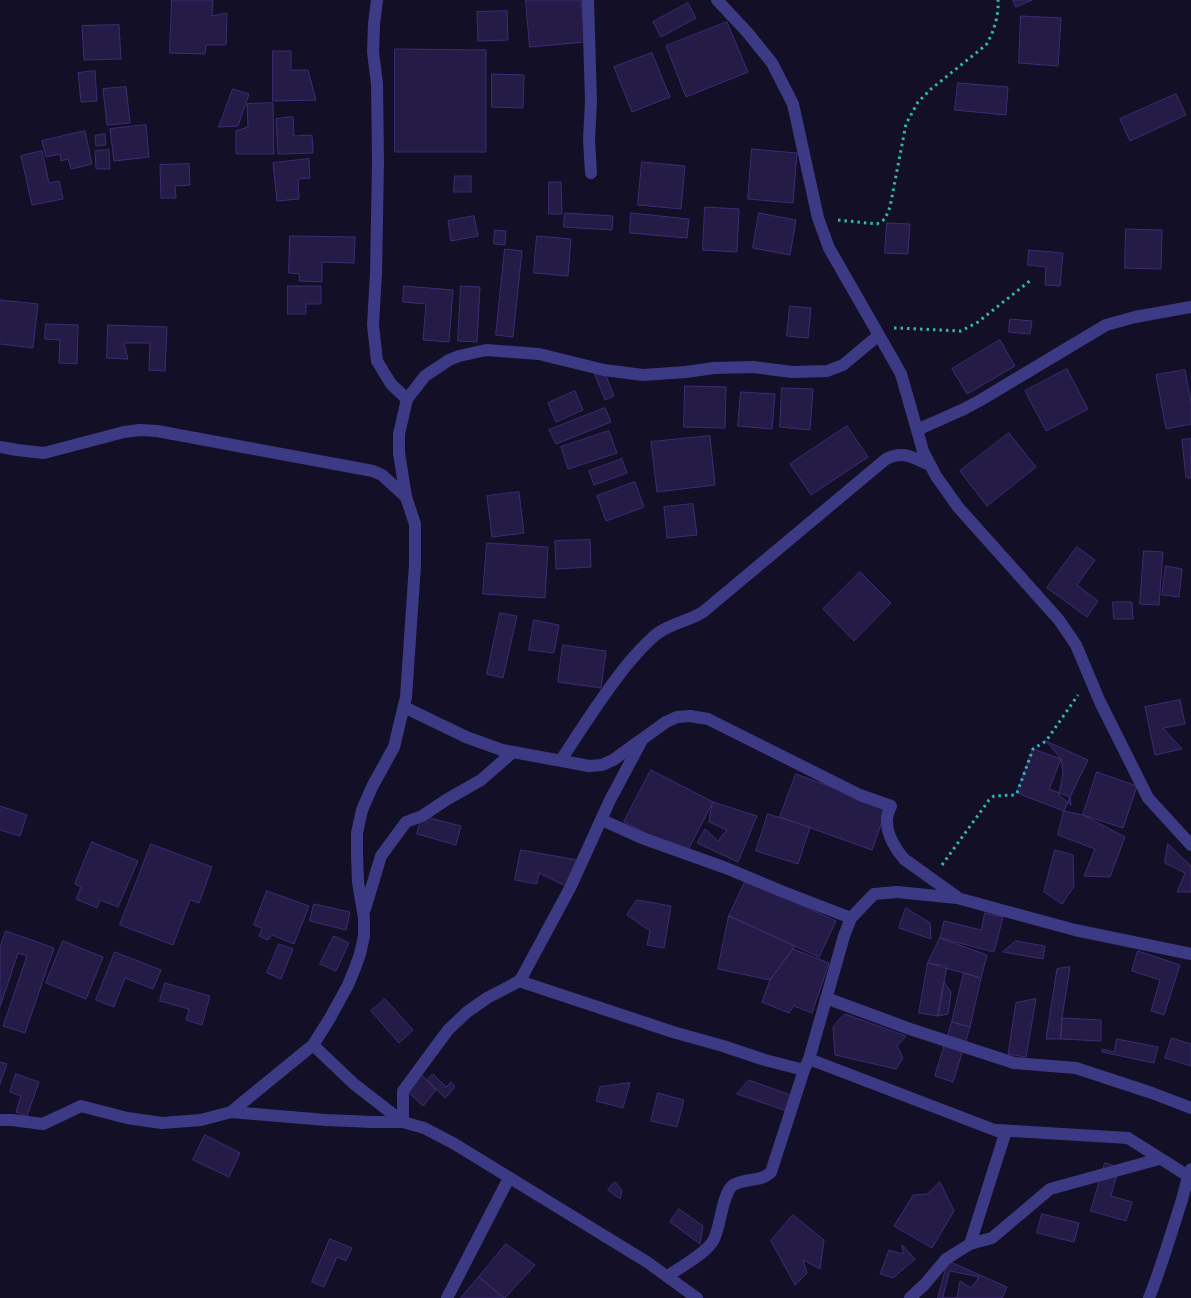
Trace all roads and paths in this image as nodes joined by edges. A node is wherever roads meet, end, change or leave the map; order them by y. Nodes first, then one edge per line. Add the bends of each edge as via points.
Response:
1 (377, 0) edge
2 (588, 0) edge
3 (717, 0) edge
4 (998, 0) edge
5 (591, 173) dead end
6 (818, 218) junction
7 (1031, 280) dead end
8 (1191, 307) edge
9 (878, 333) junction
10 (407, 399) junction
11 (917, 430) junction
12 (0, 447) edge
13 (930, 465) junction
14 (406, 497) junction
15 (1090, 678) junction
16 (404, 707) junction
17 (643, 739) junction
18 (513, 752) junction
19 (561, 760) junction
20 (602, 820) junction
21 (1191, 845) edge
22 (932, 879) junction
23 (957, 898) junction
24 (364, 914) junction
25 (851, 918) junction
26 (1191, 954) edge
27 (519, 981) junction
28 (826, 998) junction
29 (313, 1044) junction
30 (807, 1064) junction
31 (1191, 1108) edge
32 (231, 1112) junction
33 (0, 1120) edge
34 (403, 1122) junction
35 (997, 1130) junction
36 (1160, 1159) junction
37 (1189, 1172) edge
38 (509, 1178) junction
39 (970, 1244) junction
40 (667, 1276) junction
41 (447, 1298) edge
42 (698, 1298) edge
43 (910, 1298) edge
44 (1149, 1298) edge

1 - 10 street via 373,52 377,84 378,162 374,325 378,361 391,384
2 - 5 street
3 - 6 street via 772,63 793,104
4 - 6 path via 997,17 986,45 931,89 909,118 885,219 876,224
6 - 9 street via 829,248
7 - 9 path via 978,322 961,330 899,328
8 - 11 street via 1106,325 979,401
9 - 10 street via 843,365 813,372 752,367 628,374 539,354 486,350 449,360 425,376
9 - 11 street via 901,374
10 - 14 street via 399,434
11 - 13 street
12 - 14 street via 44,453 124,432 157,431 374,471
13 - 15 street via 958,507 1059,620 1076,645
13 - 19 street via 906,455 896,454 886,459 703,612 665,628 646,643 610,686
14 - 16 street via 414,524 415,565
15 - 21 street via 1148,798
15 - 22 path via 1046,742 1033,749 1017,793 994,796 989,800
16 - 18 street via 466,737
16 - 24 street via 394,748 360,817 358,882
17 - 19 street via 602,765 589,766
17 - 20 street
17 - 22 street via 678,717 708,720 860,796 891,806 886,821 892,843 904,859
18 - 19 street
18 - 24 street via 481,780 422,816 406,822 381,856
20 - 25 street
20 - 27 street via 570,888
22 - 23 street
23 - 25 street via 897,892 874,894
23 - 26 street via 1074,930
24 - 29 street via 364,936 355,968
25 - 28 street
27 - 30 street via 765,1060
27 - 34 street via 486,998 448,1030 403,1091
28 - 30 street
28 - 31 street via 1014,1064 1076,1068
29 - 32 street
29 - 34 street via 354,1084
30 - 35 street
30 - 40 street via 771,1172 762,1178 732,1186 714,1240
32 - 33 street via 201,1120 162,1123 81,1106 43,1124
32 - 34 street
34 - 38 street via 424,1128
35 - 36 street via 1128,1138
35 - 39 street via 1005,1134
36 - 37 street
36 - 39 street via 1050,1189 992,1238
37 - 44 street
38 - 40 street
38 - 41 street
39 - 43 street via 946,1259
40 - 42 street

